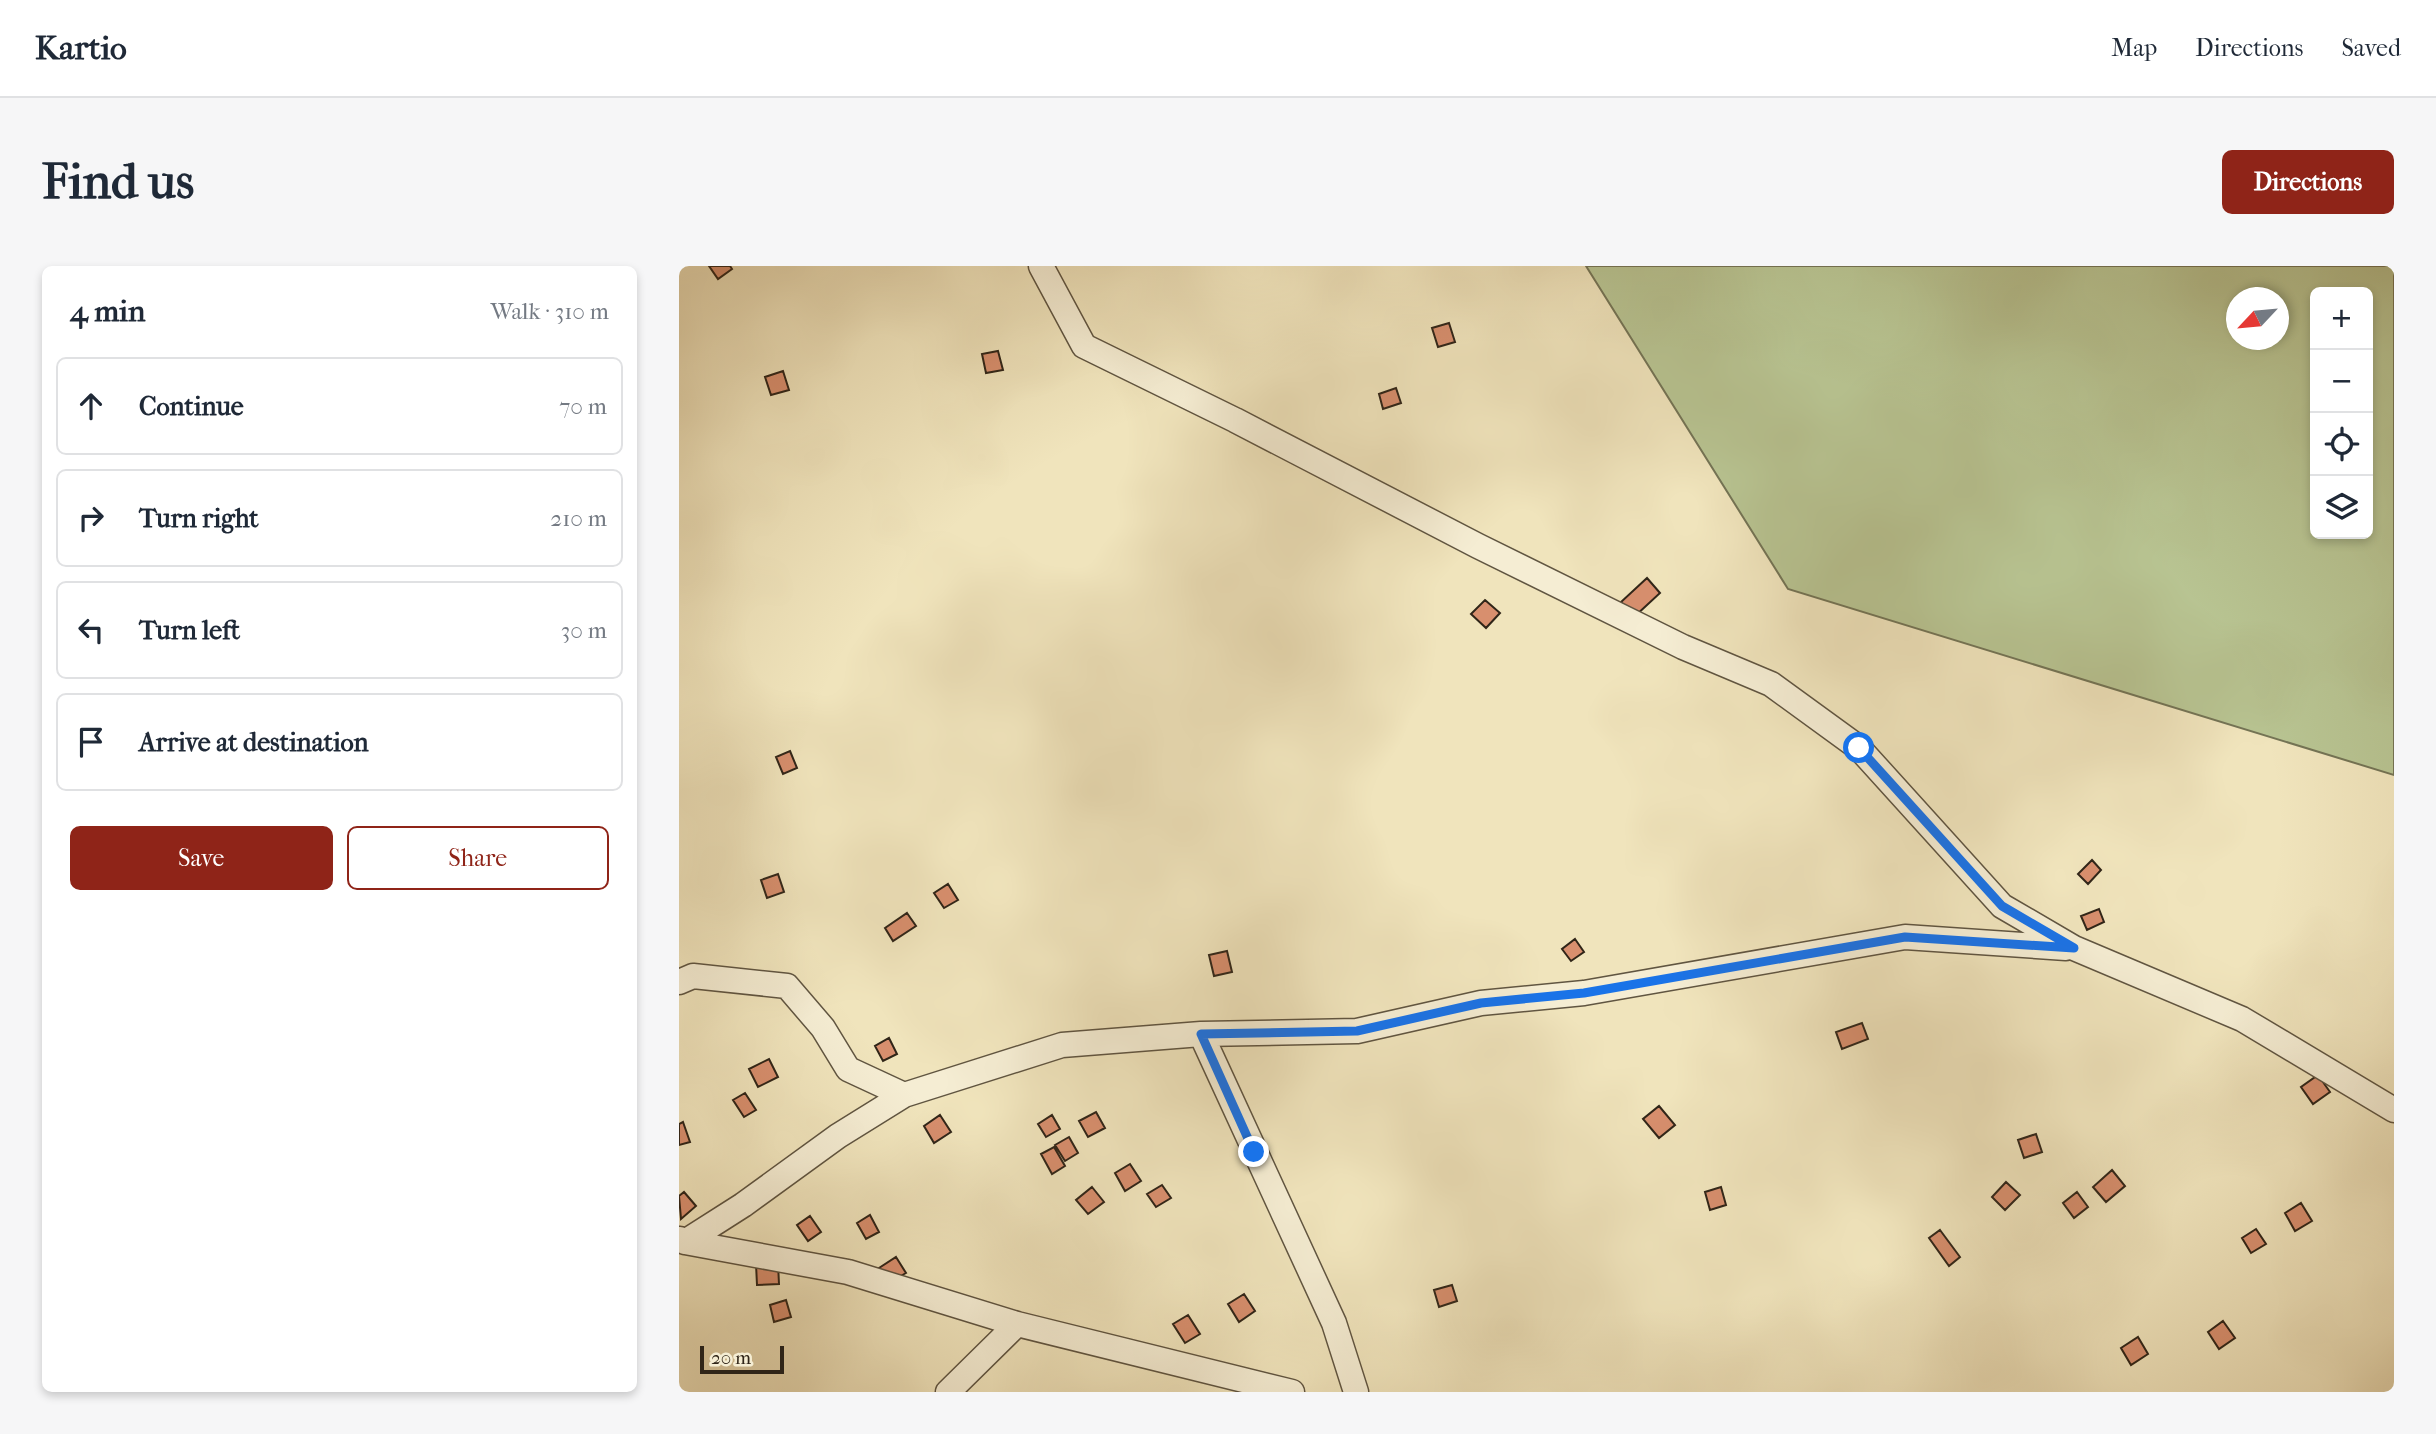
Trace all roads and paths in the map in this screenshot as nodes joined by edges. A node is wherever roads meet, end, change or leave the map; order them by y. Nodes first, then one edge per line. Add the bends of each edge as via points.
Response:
1 (1041, 266) edge
2 (2074, 948) junction
3 (679, 982) edge
4 (1201, 1034) junction
5 (904, 1095) junction
6 (2394, 1110) edge
7 (682, 1240) edge
8 (1017, 1324) junction
9 (948, 1392) edge
10 (1292, 1392) edge
11 (1356, 1392) edge

1 - 2 street via 1084,346 1683,648 1771,684 1859,748 2002,906
2 - 4 street via 1905,937 1584,993 1481,1003 1357,1031
2 - 6 street via 2242,1019
3 - 5 street via 693,976 787,986 823,1028 848,1069
4 - 5 street via 1062,1045
4 - 11 street via 1334,1323
5 - 7 street via 743,1205
7 - 8 street via 848,1272
8 - 9 street
8 - 10 street

